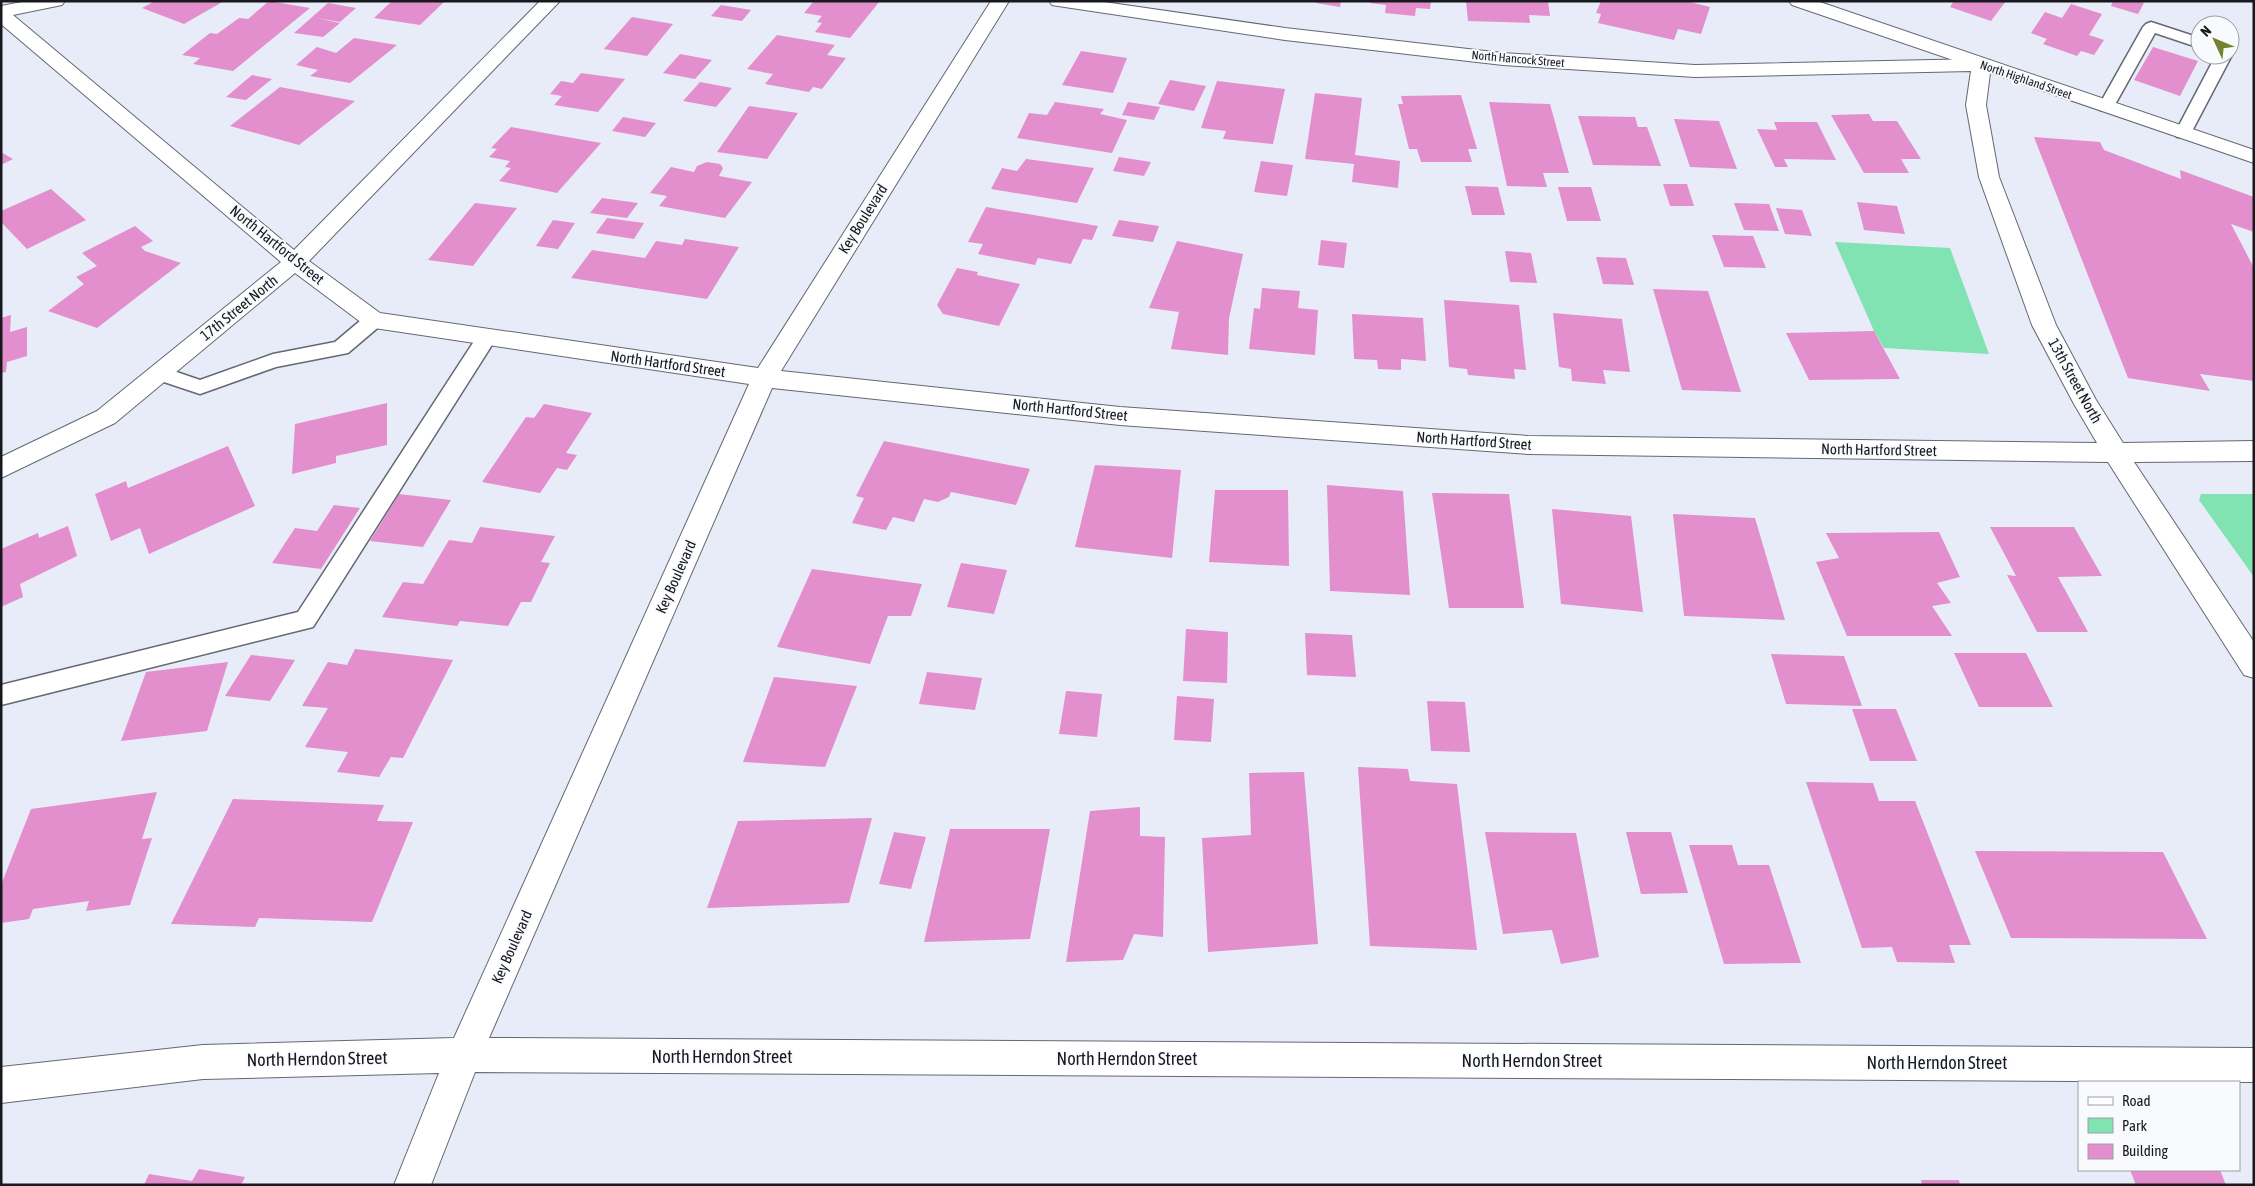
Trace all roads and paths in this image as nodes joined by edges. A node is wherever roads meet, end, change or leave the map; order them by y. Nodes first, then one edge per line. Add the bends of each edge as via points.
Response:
1 (56, 1) edge
2 (551, 1) edge
3 (1000, 1) edge
4 (1058, 1) edge
5 (1798, 1) edge
6 (1, 13) edge
7 (2190, 40) edge
8 (1981, 65) junction
9 (2219, 65) edge
10 (2106, 107) junction
11 (2183, 133) junction
12 (2254, 157) edge
13 (295, 262) junction
14 (374, 320) junction
15 (487, 337) junction
16 (159, 374) junction
17 (764, 378) junction
18 (2254, 451) edge
19 (2115, 452) junction
20 (1, 468) edge
21 (2254, 666) edge
22 (1, 695) edge
23 (464, 1055) junction
24 (2254, 1065) edge
25 (1, 1085) edge
26 (412, 1185) edge

1 - 6 street
2 - 13 street, 17th Street North
3 - 17 street, Key Boulevard
4 - 8 street, North Hancock Street via 1285,34 1503,59 1695,71
5 - 8 street, North Highland Street
6 - 13 street, North Hartford Street
7 - 10 lane via 2151,27
8 - 10 street, North Highland Street
8 - 19 street, 13th Street North via 1976,105 1989,177 2044,326
9 - 11 lane
10 - 11 street, North Highland Street
11 - 12 street, North Highland Street
13 - 14 street, North Hartford Street
13 - 16 street, 17th Street North
14 - 15 street, North Hartford Street
14 - 16 lane via 341,348 273,361 200,386
15 - 17 street, North Hartford Street
15 - 22 lane via 305,620
16 - 20 street, 17th Street North via 106,417
17 - 19 street, North Hartford Street via 1120,416 1528,445
17 - 23 street, Key Boulevard
18 - 19 street, North Hartford Street
19 - 21 street, 13th Street North
23 - 24 street, North Herndon Street
23 - 25 street, North Herndon Street via 203,1062
23 - 26 street, Key Boulevard

